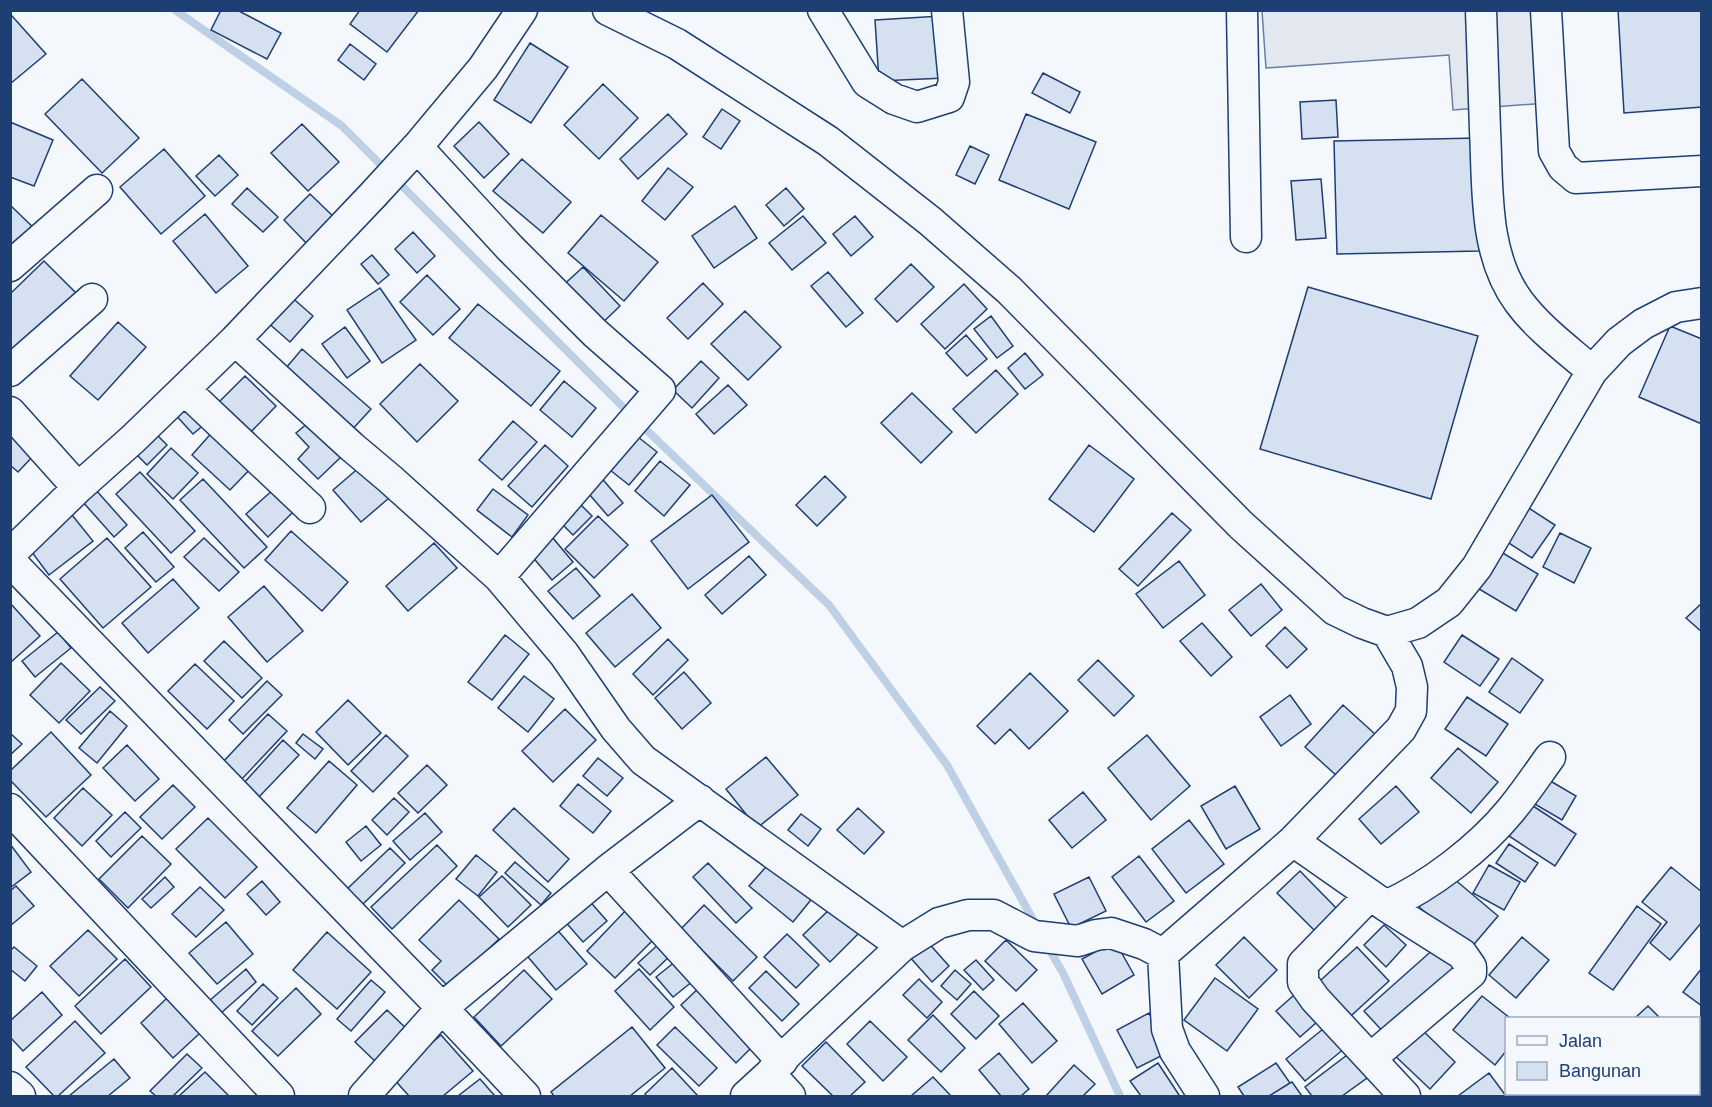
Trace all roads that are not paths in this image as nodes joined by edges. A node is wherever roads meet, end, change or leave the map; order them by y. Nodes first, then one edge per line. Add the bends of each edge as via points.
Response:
1 (522, 10) edge
2 (823, 10) edge
3 (946, 10) edge
4 (1242, 10) edge
5 (1481, 10) edge
6 (1546, 10) edge
7 (612, 11) edge
8 (413, 152) junction
9 (1701, 171) edge
10 (97, 190) dead end
11 (1246, 237) dead end
12 (10, 266) edge
13 (92, 299) dead end
14 (1701, 303) edge
15 (235, 340) junction
16 (10, 371) edge
17 (1592, 371) junction
18 (185, 390) junction
19 (10, 412) edge
20 (78, 488) junction
21 (310, 508) dead end
22 (10, 554) edge
23 (10, 561) edge
24 (499, 577) junction
25 (1387, 632) junction
26 (1550, 757) dead end
27 (700, 800) junction
28 (10, 809) edge
29 (1293, 841) junction
30 (608, 870) junction
31 (1378, 900) junction
32 (902, 946) junction
33 (1163, 954) junction
34 (442, 1008) junction
35 (1371, 1058) junction
36 (776, 1068) junction
37 (10, 1087) edge
38 (20, 1096) edge
39 (279, 1096) edge
40 (364, 1096) edge
41 (525, 1096) edge
42 (746, 1096) edge
43 (790, 1096) edge
44 (1204, 1096) edge
45 (1405, 1096) edge

1 - 8 street via 483,68
2 - 3 street via 867,82 894,99 917,107 949,97 954,82
4 - 11 street
5 - 17 street via 1491,232 1501,268 1518,301
6 - 9 street via 1554,151 1563,167 1576,178
7 - 25 street via 677,44 828,141 930,221 1009,290 1241,525 1335,609
8 - 15 street
8 - 24 street via 595,333 660,390
10 - 12 street
13 - 16 street
14 - 17 street via 1676,307 1643,324 1619,342
15 - 18 street
15 - 24 street
17 - 25 street via 1477,567 1449,602 1418,623
18 - 20 street
18 - 21 street
19 - 20 street
20 - 22 street
23 - 34 street
24 - 27 street via 564,654 636,753
25 - 29 street via 1407,666 1412,687 1411,711 1401,729
26 - 31 street via 1510,811 1478,843 1410,895
27 - 30 street
27 - 32 street
28 - 39 street
29 - 31 street
29 - 33 street
30 - 34 street
30 - 36 street
31 - 35 street via 1303,964 1301,974 1316,999
31 - 35 street via 1462,954 1471,974
32 - 33 street via 939,923 968,915 994,915 1034,936 1078,941 1111,933
32 - 36 street
33 - 44 street via 1167,1029 1175,1051
34 - 40 street
34 - 41 street
35 - 45 street
36 - 42 street
36 - 43 street
37 - 38 street

